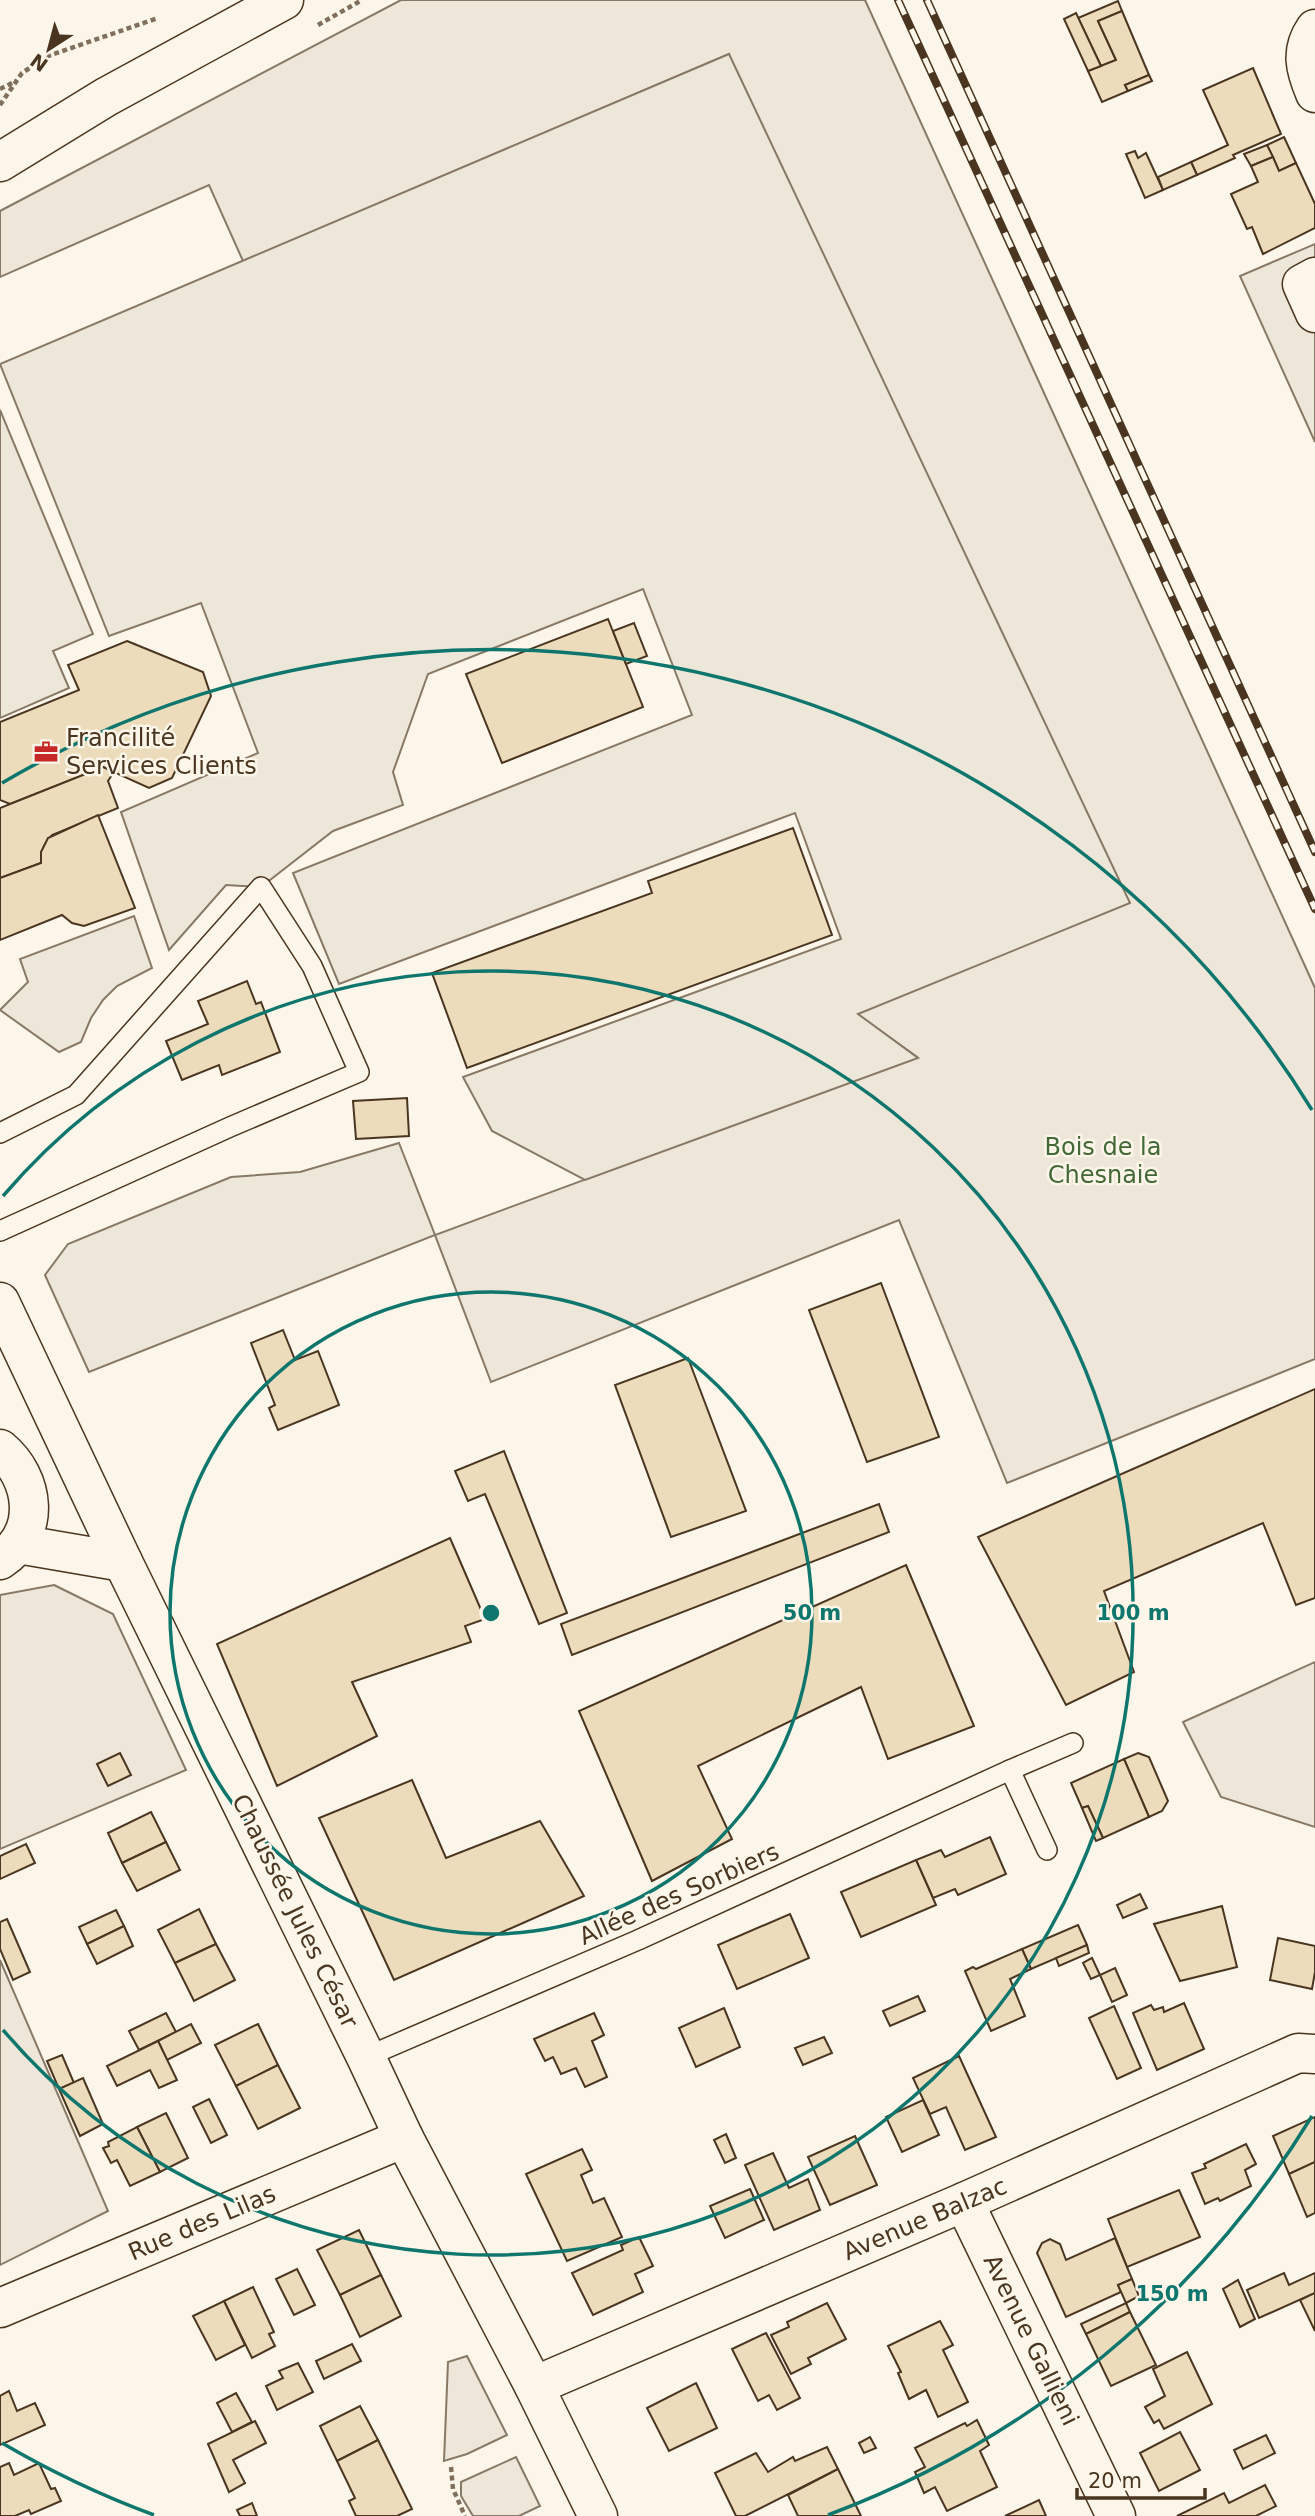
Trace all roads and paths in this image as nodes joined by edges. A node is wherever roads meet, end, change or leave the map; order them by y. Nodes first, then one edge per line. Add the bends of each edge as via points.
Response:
1 (284, 0) edge
2 (160, 17) dead end
3 (1315, 29) edge
4 (17, 80) junction
5 (0, 89) edge
6 (1315, 93) edge
7 (106, 97) junction
8 (0, 105) edge
9 (0, 140) edge
10 (0, 162) edge
11 (1315, 277) edge
12 (1315, 313) edge
13 (0, 1133) edge
14 (0, 1231) edge
15 (2, 1320) edge
16 (0, 1449) edge
17 (9, 1552) edge
18 (123, 1562) junction
19 (1073, 1743) dead end
20 (1010, 1770) junction
21 (1047, 1850) dead end
22 (1315, 2054) edge
23 (366, 2057) junction
24 (404, 2138) junction
25 (964, 2202) junction
26 (0, 2308) edge
27 (534, 2386) junction
28 (451, 2467) dead end
29 (465, 2516) edge
30 (598, 2516) edge
31 (1116, 2516) edge

1 - 7 street
2 - 4 path via 48,56
3 - 6 street via 1304,54
4 - 5 path
4 - 8 path
7 - 9 street
7 - 10 street
11 - 12 street via 1302,284
13 - 14 lane via 76,1095 261,887 312,967 359,1072
15 - 18 street, Chaussée Jules César
16 - 17 street via 24,1477 29,1499 27,1522
17 - 18 street
18 - 23 street, Chaussée Jules César
19 - 20 lane, Allée des Sorbiers
20 - 21 lane
20 - 23 lane, Allée des Sorbiers via 638,1940
22 - 25 street, Avenue Balzac via 1298,2053
23 - 24 street, Chaussée Jules César
24 - 26 street, Rue des Lilas
24 - 27 street, Chaussée Jules César
25 - 27 street, Avenue Balzac
25 - 31 street, Avenue Gallieni
27 - 30 street, Chaussée Jules César
28 - 29 path via 453,2489

